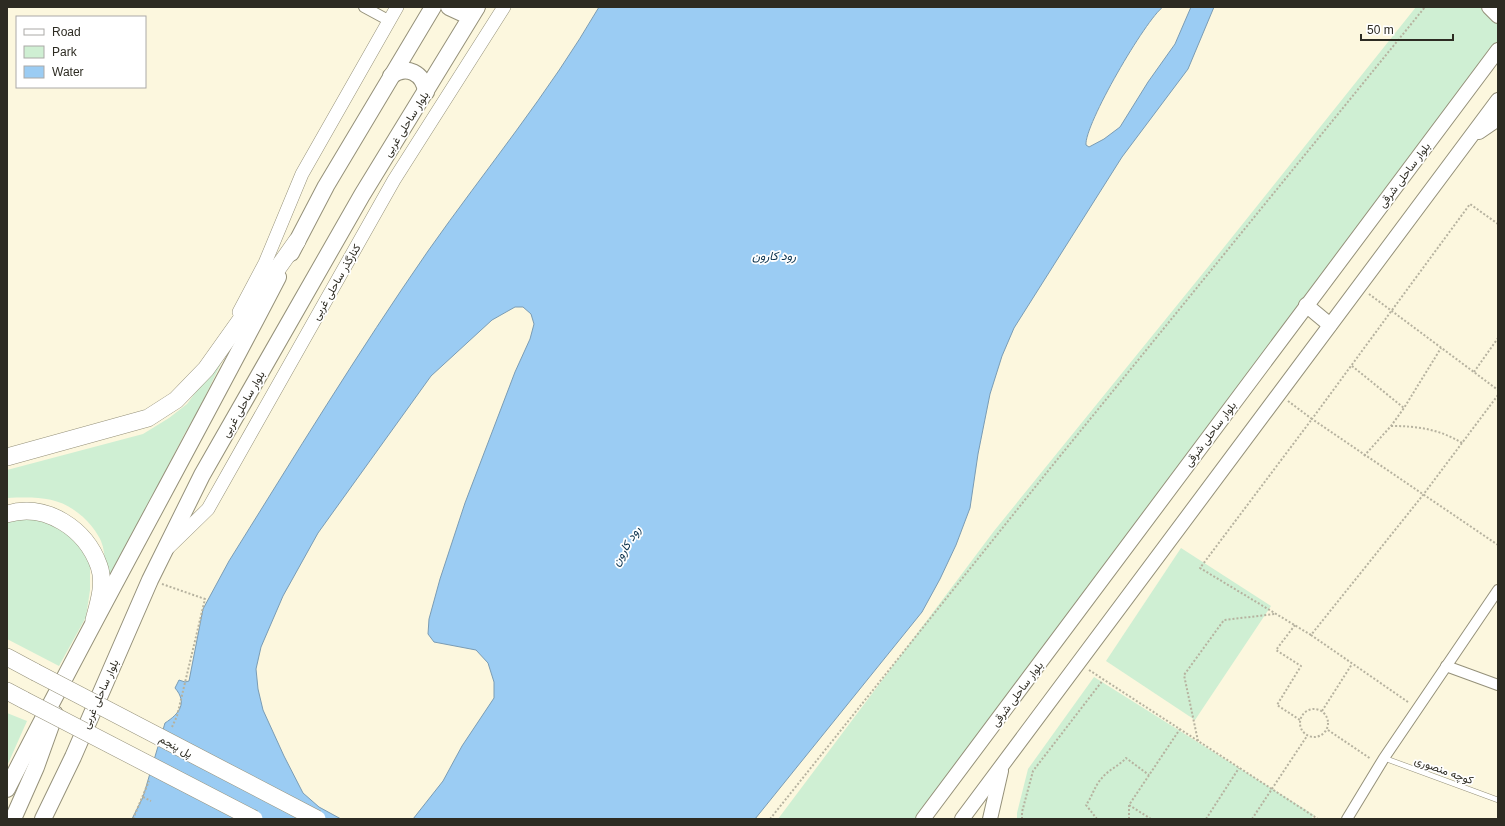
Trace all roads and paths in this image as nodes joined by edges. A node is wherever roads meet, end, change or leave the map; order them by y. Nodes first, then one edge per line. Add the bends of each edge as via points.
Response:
1 (364, 7) edge
2 (397, 7) edge
3 (433, 7) edge
4 (449, 7) edge
5 (504, 7) edge
6 (1425, 7) edge
7 (1489, 7) edge
8 (476, 8) edge
9 (1498, 16) edge
10 (388, 20) junction
11 (1498, 50) edge
12 (391, 76) junction
13 (426, 92) junction
14 (1498, 100) edge
15 (1498, 119) edge
16 (1470, 138) junction
17 (1498, 224) edge
18 (297, 241) junction
19 (1359, 286) junction
20 (1306, 305) junction
21 (1392, 311) junction
22 (1330, 325) junction
23 (1498, 338) edge
24 (220, 348) junction
25 (1441, 348) junction
26 (1352, 366) junction
27 (1474, 372) junction
28 (1498, 390) edge
29 (1279, 394) junction
30 (1498, 395) edge
31 (1404, 408) junction
32 (1312, 419) junction
33 (1391, 426) junction
34 (1462, 443) junction
35 (1364, 456) junction
36 (7, 457) edge
37 (1422, 495) junction
38 (7, 514) edge
39 (1498, 546) edge
40 (164, 552) junction
41 (150, 580) junction
42 (1497, 594) edge
43 (1276, 614) junction
44 (94, 620) junction
45 (1295, 625) junction
46 (1311, 635) junction
47 (7, 657) edge
48 (74, 658) junction
49 (1078, 663) junction
50 (1352, 664) junction
51 (1446, 666) junction
52 (1104, 679) junction
53 (1498, 685) edge
54 (7, 691) edge
55 (1417, 709) junction
56 (1322, 712) junction
57 (1300, 720) junction
58 (1180, 729) junction
59 (171, 730) dead end
60 (1328, 730) junction
61 (1307, 736) junction
62 (1198, 741) junction
63 (1381, 761) junction
64 (1003, 763) junction
65 (1239, 768) junction
66 (1149, 775) junction
67 (150, 778) dead end
68 (7, 789) edge
69 (1272, 789) junction
70 (143, 798) dead end
71 (1498, 800) edge
72 (151, 801) dead end
73 (1129, 805) junction
74 (13, 819) edge
75 (43, 819) edge
76 (133, 819) edge
77 (254, 819) edge
78 (317, 819) edge
79 (770, 819) edge
80 (923, 819) edge
81 (962, 819) edge
82 (990, 819) edge
83 (1022, 819) edge
84 (1097, 819) edge
85 (1129, 819) edge
86 (1151, 819) edge
87 (1206, 819) edge
88 (1252, 819) edge
89 (1318, 819) edge
90 (1347, 819) edge

1 - 10 street
2 - 10 street
3 - 12 main road
4 - 8 main road via 462,13
5 - 40 street, کنارگذر ساحلی غربی via 394,180 208,509
6 - 79 path via 1052,466
7 - 9 main road
8 - 13 main road, بلوار ساحلی غربی
10 - 24 street via 302,174 265,263
11 - 20 main road, بلوار ساحلی شرقی
12 - 13 main road via 404,70 414,72 422,78
12 - 18 main road via 326,186
13 - 40 main road, بلوار ساحلی غربی via 362,195 202,475
14 - 16 main road
15 - 16 main road
16 - 19 main road
17 - 21 path via 1470,204
18 - 24 highway
18 - 44 main road via 204,420
19 - 21 path
19 - 22 main road
20 - 22 main road
20 - 80 main road, بلوار ساحلی شرقی
21 - 25 path
21 - 26 path
22 - 29 main road
23 - 27 path
24 - 36 highway via 206,369 176,400 148,418
25 - 27 path
25 - 31 path
26 - 31 path
26 - 32 path
27 - 28 path
29 - 32 path
29 - 49 main road
30 - 34 path
31 - 33 path
32 - 35 path
32 - 43 path via 1200,568
33 - 34 path via 1435,430
33 - 35 path
34 - 37 path
35 - 37 path
37 - 39 path
37 - 46 path
38 - 44 highway via 43,513 68,524 88,542 100,573 101,594
40 - 41 main road, بلوار ساحلی غربی
41 - 59 path via 205,599 177,716
41 - 75 main road, بلوار ساحلی غربی
42 - 51 street
43 - 45 path
43 - 62 path via 1224,620 1184,675
44 - 48 main road
45 - 46 path
45 - 57 path via 1276,650 1301,666 1276,705
46 - 50 path
47 - 78 highway, پل پنجم, bridge
48 - 68 main road
48 - 74 main road via 36,767
49 - 52 path
49 - 64 main road
50 - 55 path
50 - 56 path
51 - 53 street
51 - 55 street
52 - 58 path
52 - 83 path via 1033,771
54 - 77 highway, bridge
55 - 63 street
56 - 57 path via 1313,709 1307,711
56 - 60 path via 1328,718
57 - 61 path via 1300,726
58 - 62 path
58 - 66 path
60 - 61 path via 1318,738
60 - 63 path
61 - 69 path
62 - 65 path
63 - 71 lane, کوچه منصوری
63 - 90 street
64 - 81 main road
64 - 82 main road
65 - 69 path
65 - 87 path
66 - 73 path
66 - 84 path via 1126,758 1119,766 1106,773 1086,805
67 - 76 path
69 - 88 path
69 - 89 path
70 - 72 path
73 - 85 path
73 - 86 path

